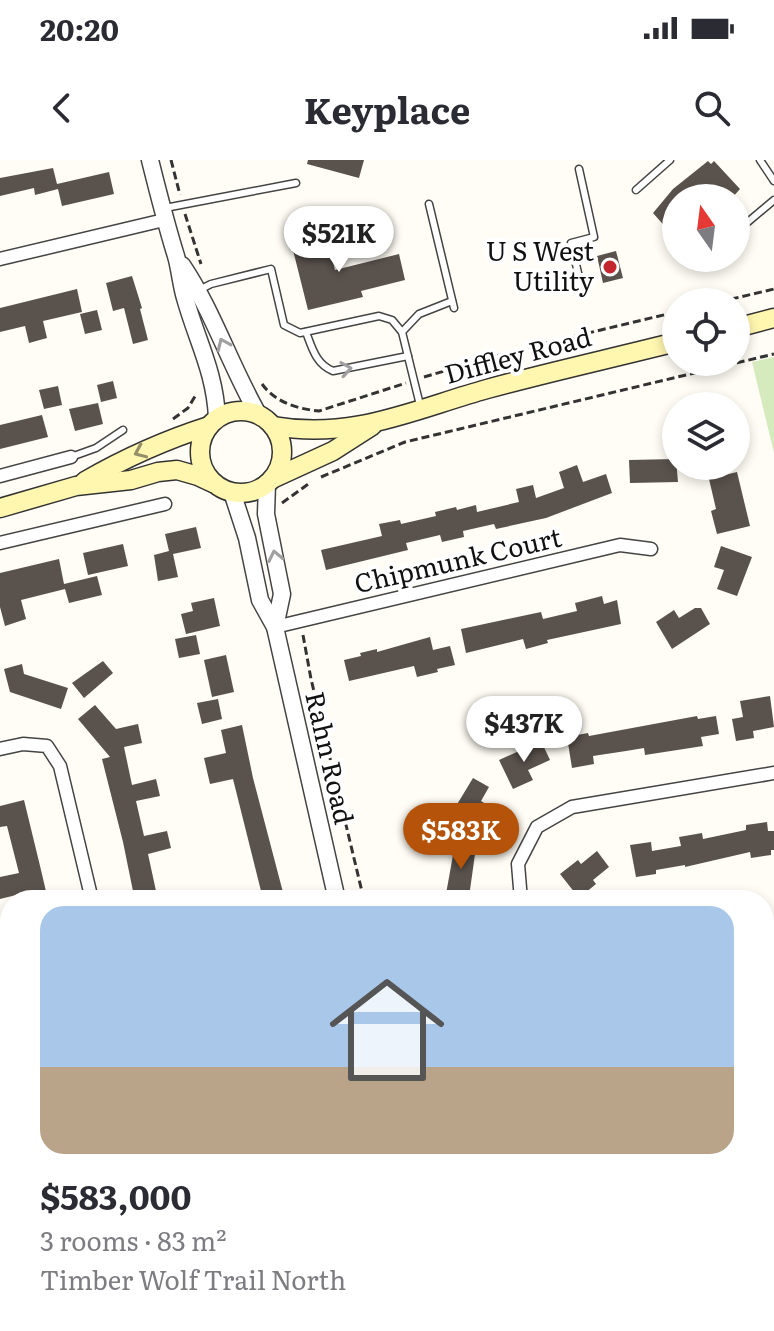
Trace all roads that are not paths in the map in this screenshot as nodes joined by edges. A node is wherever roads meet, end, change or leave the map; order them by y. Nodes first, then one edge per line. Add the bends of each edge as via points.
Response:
1 (150, 160) edge
2 (670, 160) edge
3 (760, 160) edge
4 (579, 169) dead end
5 (774, 181) edge
6 (296, 183) dead end
7 (636, 190) dead end
8 (774, 200) edge
9 (429, 204) dead end
10 (163, 214) junction
11 (750, 220) edge
12 (176, 257) junction
13 (0, 259) edge
14 (579, 277) dead end
15 (205, 287) junction
16 (774, 318) edge
17 (750, 324) edge
18 (306, 332) junction
19 (402, 332) junction
20 (662, 346) edge
21 (408, 356) junction
22 (421, 409) junction
23 (258, 414) junction
24 (213, 422) junction
25 (375, 424) junction
26 (273, 426) junction
27 (123, 430) dead end
28 (71, 457) joint
29 (0, 476) edge
30 (269, 481) junction
31 (76, 486) junction
32 (224, 488) junction
33 (165, 504) dead end
34 (0, 508) edge
35 (0, 543) edge
36 (651, 549) dead end
37 (275, 627) junction
38 (0, 749) edge
39 (774, 773) edge
40 (90, 890) edge
41 (335, 890) edge
42 (520, 890) edge

1 - 10 street
2 - 7 lane
3 - 5 lane
4 - 14 lane via 594,237 571,243
6 - 10 lane via 182,204
8 - 11 lane
9 - 19 lane via 453,305 419,314
10 - 12 street
10 - 13 street
12 - 15 street
12 - 24 street via 215,386
15 - 18 lane via 271,269 284,325
23 -> 15 street via 239,379
16 - 17 main road
18 - 19 lane via 379,316 392,320
18 -> 21 lane via 315,356 333,371
19 - 21 lane
20 - 22 main road, Diffley Road
21 - 22 lane
22 - 25 main road, Diffley Road
23 - 24 main road via 230,412
23 - 26 main road
24 -> 31 main road via 125,458
24 - 32 main road via 202,437 201,463 206,475
25 - 26 main road, Diffley Road via 313,432
25 - 30 main road, Diffley Road
26 - 30 main road via 282,453
27 - 28 lane
28 - 29 street
30 - 32 main road via 244,493
37 -> 30 street, Rahn Road via 282,594 266,514
31 - 32 main road via 177,470
31 - 34 main road
32 - 37 street, Rahn Road via 247,538 260,600
33 - 35 street
36 - 37 street, Chipmunk Court via 620,545
37 - 41 street, Rahn Road
38 - 40 street via 47,746 60,766
39 - 42 street via 572,807 537,827 518,864

